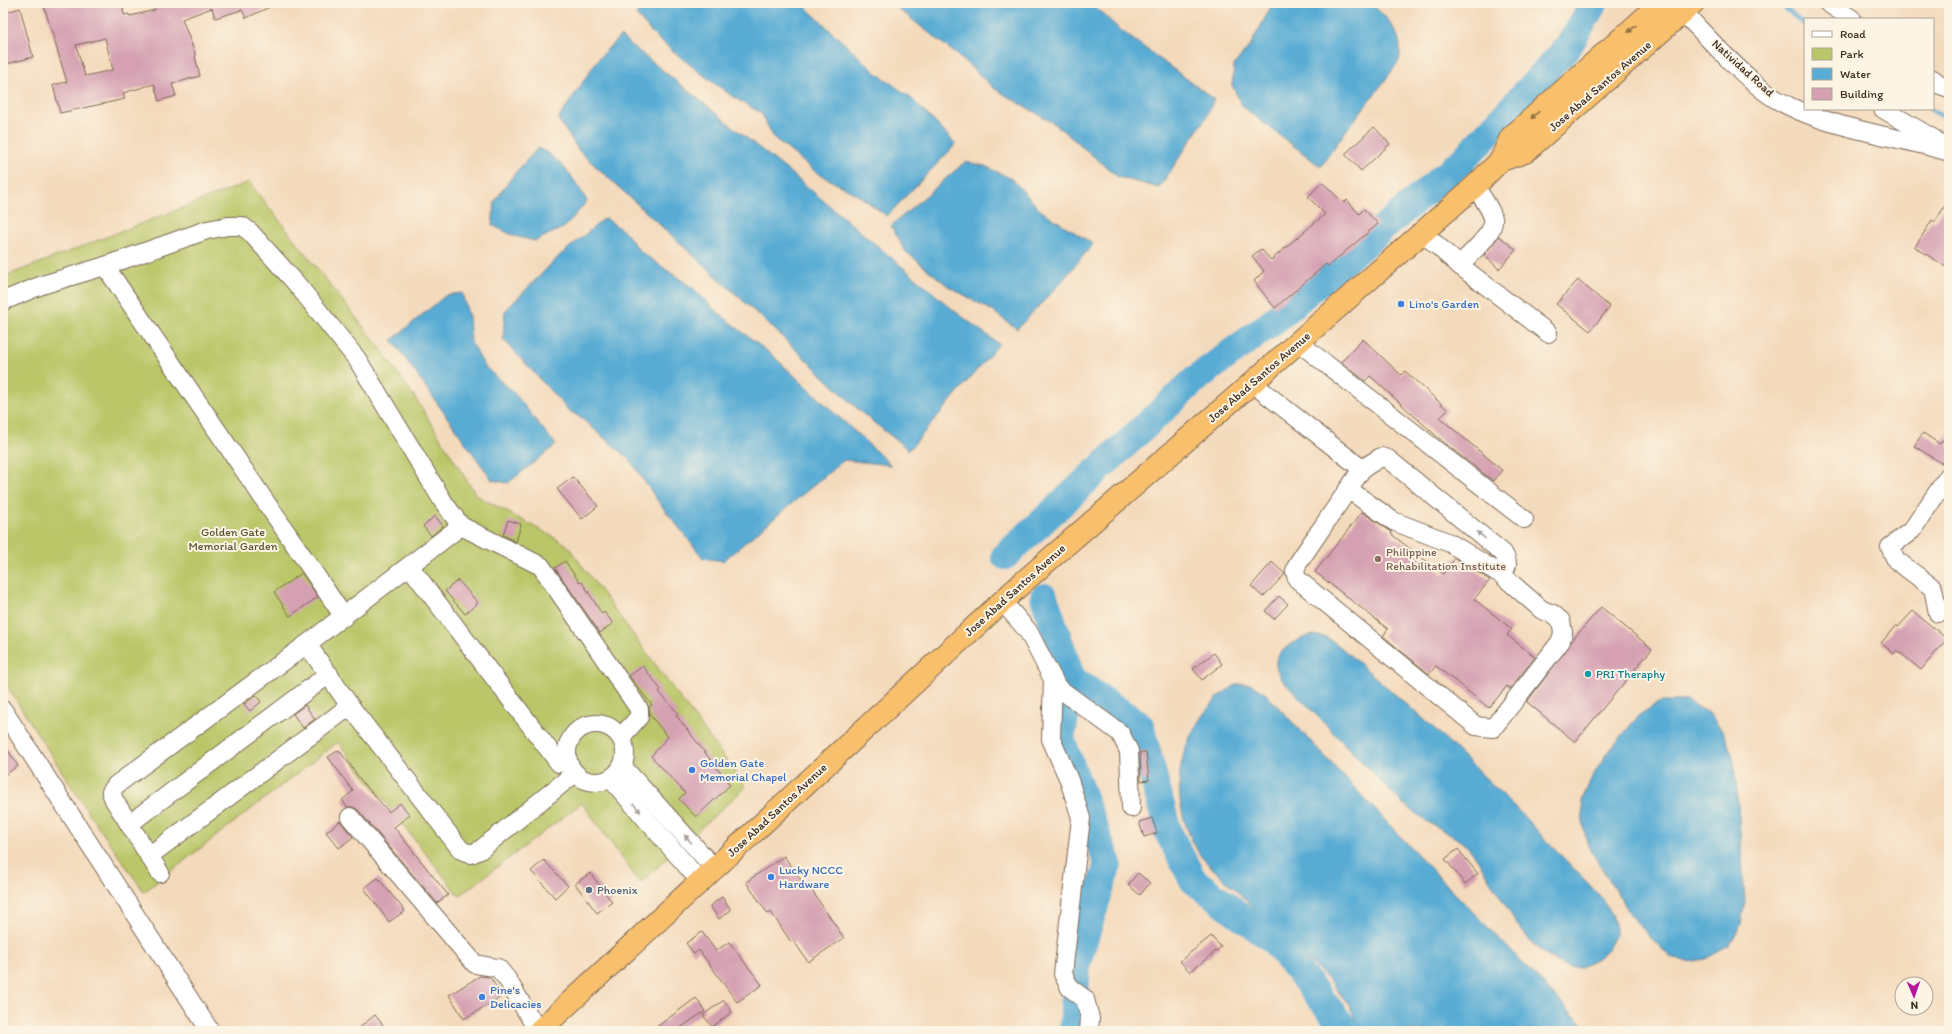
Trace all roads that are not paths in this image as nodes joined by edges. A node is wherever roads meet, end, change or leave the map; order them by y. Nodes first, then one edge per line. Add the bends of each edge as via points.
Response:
1 (1661, 3) edge
2 (1828, 3) edge
3 (1688, 8) edge
4 (1850, 18) edge
5 (1934, 80) edge
6 (1949, 88) edge
7 (1885, 110) edge
8 (1949, 152) edge
9 (1501, 160) junction
10 (1475, 186) junction
11 (1422, 232) junction
12 (1460, 265) junction
13 (105, 266) junction
14 (3, 301) edge
15 (1548, 333) dead end
16 (1298, 342) junction
17 (1252, 383) junction
18 (1362, 469) junction
19 (1949, 475) edge
20 (1348, 489) junction
21 (1524, 519) dead end
22 (461, 526) junction
23 (410, 567) junction
24 (1502, 575) junction
25 (1002, 601) junction
26 (1938, 612) dead end
27 (344, 617) junction
28 (307, 644) junction
29 (329, 674) junction
30 (1055, 683) junction
31 (350, 706) junction
32 (3, 710) edge
33 (621, 737) junction
34 (567, 755) junction
35 (575, 773) junction
36 (617, 773) junction
37 (1131, 808) dead end
38 (350, 817) dead end
39 (129, 824) junction
40 (149, 856) junction
41 (160, 873) dead end
42 (707, 875) junction
43 (210, 1031) edge
44 (538, 1031) edge
45 (1089, 1031) edge

1 -> 9 highway, Jose Abad Santos Avenue via 1518,130 1511,137
2 - 4 street
3 - 8 street, Natividad Road via 1730,60 1765,91 1786,104 1815,117
3 - 9 highway, Jose Abad Santos Avenue via 1525,152
5 - 6 street
7 - 8 street via 1934,139
9 - 10 highway, Jose Abad Santos Avenue
10 - 11 highway, Jose Abad Santos Avenue
10 - 12 street via 1494,220 1492,230
11 - 12 street
11 - 16 highway, Jose Abad Santos Avenue
12 - 15 street
13 - 14 street via 42,285
13 - 22 street via 207,230 242,226 295,282 357,359 444,503
13 - 27 street
16 - 17 highway, Jose Abad Santos Avenue
16 - 21 street
17 - 18 street
17 - 25 highway, Jose Abad Santos Avenue
18 - 20 street
24 -> 18 street via 1508,566 1508,561 1502,553 1388,459 1380,458
19 - 26 street via 1912,530 1890,547 1896,560 1932,588
20 - 24 street via 1393,521 1450,543
20 - 24 street via 1298,563 1297,579 1476,726 1487,728 1493,728 1561,641 1563,632 1561,621 1553,614 1542,610
22 - 23 street
22 - 33 street via 541,566 639,709 639,717
23 - 27 street
23 - 34 street via 559,763
25 - 30 street via 1028,631
25 - 42 highway, Jose Abad Santos Avenue
27 - 28 street
28 - 29 street
28 - 39 street via 116,785 112,792 114,800
29 - 31 street
29 - 39 street
30 - 37 street via 1120,733 1125,740 1129,751
30 - 45 street via 1051,739 1082,818 1063,974 1070,988 1085,999 1090,1018
31 - 35 street via 461,850 471,854 480,850
31 - 40 street
32 - 43 street
33 - 34 street via 604,725 593,724 574,734
33 - 36 street via 626,752
34 - 35 street
35 - 36 street via 592,782 604,781
36 - 42 street
38 - 44 street via 475,964 498,968
39 - 40 street
40 - 41 street
42 - 44 highway, Jose Abad Santos Avenue

